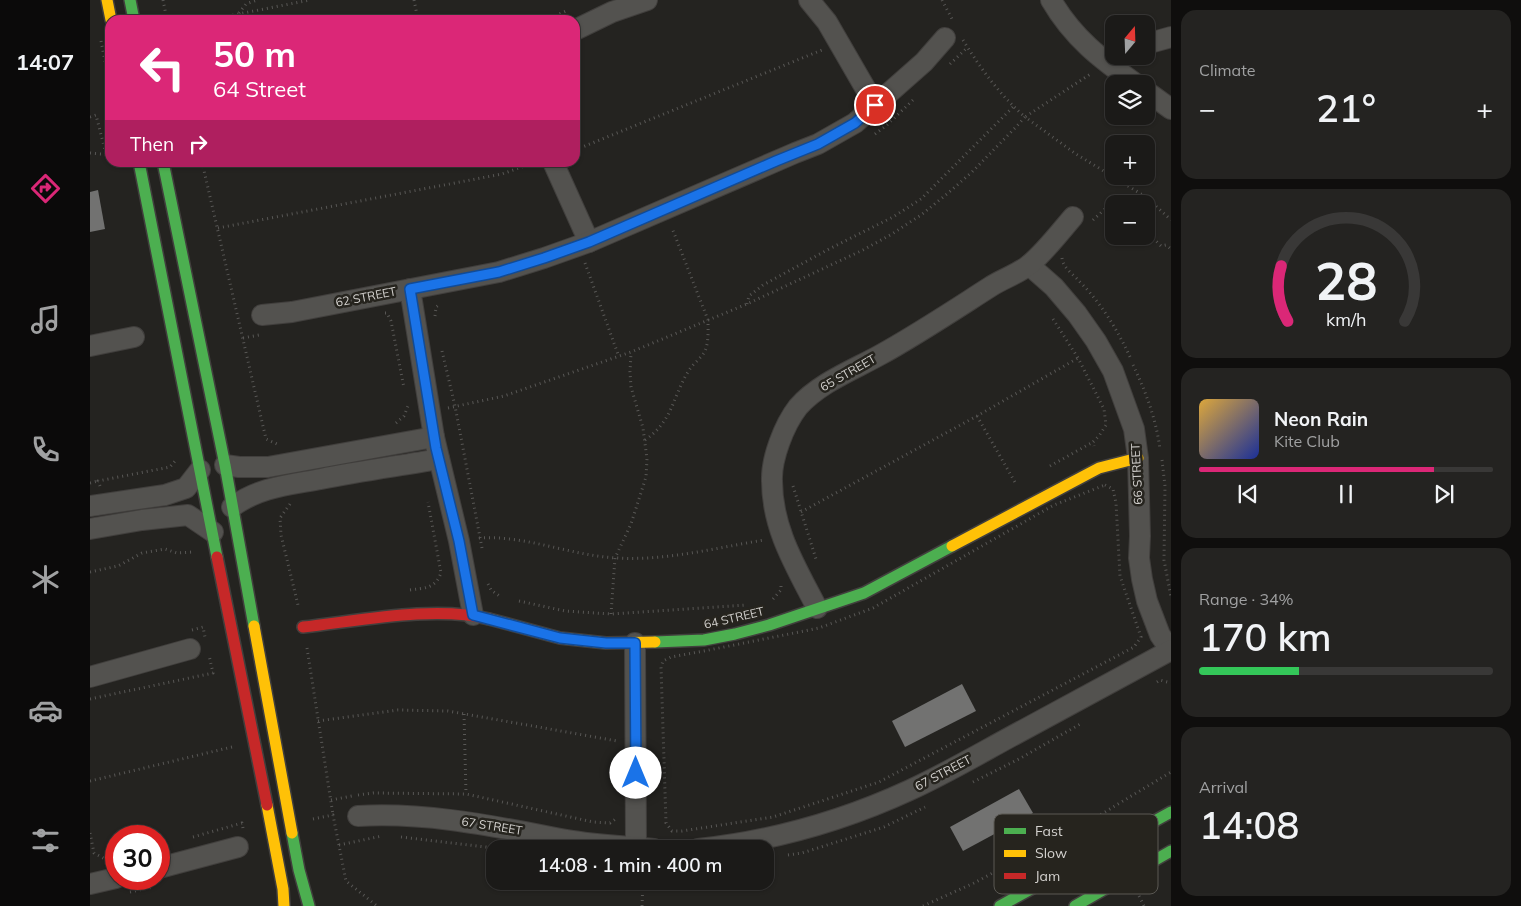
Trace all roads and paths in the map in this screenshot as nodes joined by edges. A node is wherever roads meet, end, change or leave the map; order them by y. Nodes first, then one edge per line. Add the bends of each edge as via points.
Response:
1 (107, 0) edge
2 (130, 0) edge
3 (163, 0) edge
4 (257, 0) edge
5 (310, 0) edge
6 (414, 0) edge
7 (646, 0) edge
8 (809, 0) edge
9 (942, 0) edge
10 (1051, 0) edge
11 (239, 14) junction
12 (110, 15) edge
13 (133, 15) edge
14 (167, 15) edge
15 (234, 15) edge
16 (417, 15) edge
17 (580, 28) edge
18 (950, 32) junction
19 (1171, 37) edge
20 (100, 39) dead end
21 (1155, 41) edge
22 (839, 43) junction
23 (968, 47) junction
24 (1105, 56) edge
25 (1105, 59) edge
26 (105, 62) edge
27 (1115, 65) edge
28 (948, 67) dead end
29 (1126, 75) edge
30 (1155, 97) edge
31 (914, 99) dead end
32 (875, 105) junction
33 (1013, 106) junction
34 (1171, 109) edge
35 (90, 117) edge
36 (1025, 117) junction
37 (868, 138) dead end
38 (105, 145) edge
39 (580, 148) edge
40 (90, 153) edge
41 (105, 155) edge
42 (140, 167) edge
43 (165, 167) edge
44 (203, 167) edge
45 (522, 167) edge
46 (555, 167) edge
47 (1073, 218) dead end
48 (1171, 220) edge
49 (670, 224) dead end
50 (218, 228) junction
51 (1155, 240) edge
52 (1171, 249) edge
53 (591, 250) junction
54 (584, 262) junction
55 (578, 265) dead end
56 (1029, 265) junction
57 (410, 289) junction
58 (446, 300) dead end
59 (747, 304) junction
60 (380, 311) dead end
61 (1049, 312) dead end
62 (708, 320) junction
63 (436, 324) dead end
64 (262, 325) joint
65 (134, 337) dead end
66 (243, 338) junction
67 (90, 346) edge
68 (441, 349) dead end
69 (631, 352) junction
70 (619, 357) junction
71 (1078, 358) junction
72 (455, 406) junction
73 (430, 412) junction
74 (977, 416) junction
75 (389, 424) dead end
76 (434, 437) junction
77 (645, 440) junction
78 (281, 447) dead end
79 (180, 456) dead end
80 (1138, 458) junction
81 (439, 459) junction
82 (225, 465) junction
83 (1099, 468) junction
84 (200, 470) junction
85 (98, 481) junction
86 (90, 483) edge
87 (792, 483) dead end
88 (1016, 484) dead end
89 (427, 498) dead end
90 (98, 505) edge
91 (232, 507) junction
92 (801, 512) junction
93 (90, 529) edge
94 (213, 532) junction
95 (782, 537) junction
96 (481, 538) junction
97 (459, 541) junction
98 (200, 552) dead end
99 (483, 557) dead end
100 (615, 558) junction
101 (817, 564) dead end
102 (90, 572) edge
103 (486, 576) dead end
104 (781, 580) dead end
105 (401, 591) dead end
106 (501, 598) dead end
107 (510, 599) dead end
108 (771, 601) dead end
109 (749, 605) dead end
110 (817, 608) junction
111 (611, 614) junction
112 (473, 615) junction
113 (303, 627) dead end
114 (635, 643) junction
115 (190, 649) dead end
116 (704, 651) joint
117 (1171, 651) edge
118 (90, 678) edge
119 (464, 714) junction
120 (318, 721) dead end
121 (618, 731) dead end
122 (235, 746) dead end
123 (1171, 772) edge
124 (90, 781) edge
125 (466, 794) junction
126 (331, 800) dead end
127 (1171, 812) edge
128 (1100, 814) edge
129 (358, 816) dead end
130 (618, 817) dead end
131 (1158, 819) edge
132 (290, 822) junction
133 (90, 833) edge
134 (386, 836) dead end
135 (396, 837) dead end
136 (573, 840) edge
137 (645, 840) edge
138 (756, 840) edge
139 (339, 845) junction
140 (238, 847) dead end
141 (486, 847) edge
142 (1171, 851) edge
143 (1158, 858) edge
144 (105, 859) edge
145 (170, 865) edge
146 (994, 872) edge
147 (105, 875) edge
148 (90, 884) edge
149 (643, 890) edge
150 (1022, 894) edge
151 (1096, 894) edge
152 (1139, 896) dead end
153 (284, 906) edge
154 (309, 906) edge
155 (377, 906) edge
156 (642, 906) edge
157 (923, 906) edge
158 (1000, 906) edge
159 (1075, 906) edge
160 (1144, 906) edge

1 - 12 street
2 - 13 street
3 - 14 path
4 - 11 path via 246,4
5 - 11 path
6 - 16 path
7 - 17 street
8 - 22 street
9 - 18 path
10 - 24 street via 1073,32
11 - 15 path
18 - 23 path
18 - 32 street, 62 STREET via 924,62
19 - 21 street
20 - 26 path
22 - 32 street
22 - 39 path
23 - 28 path
23 - 33 path via 978,66
25 - 36 path
27 - 29 street
30 - 34 street
31 - 37 path
32 - 53 street, 62 STREET via 855,123 818,144 712,188
33 - 36 path
33 - 59 path via 921,199 763,285 749,296
35 - 38 path via 96,115
36 - 48 path via 1076,154 1146,197
36 - 59 path via 972,172 921,215 863,250
40 - 41 path
42 - 84 street
43 - 82 street
44 - 50 path
45 - 50 path via 502,174
46 - 53 street
47 - 56 street, 65 STREET
49 - 62 path
50 - 66 path
51 - 52 path
53 - 54 path
53 - 57 street, 62 STREET
54 - 55 path
54 - 70 path
56 - 80 street, 66 STREET via 1054,287 1076,314 1113,371 1134,429
56 - 95 street, 65 STREET via 838,377 811,394 797,408 774,460 773,497
57 - 64 street, 62 STREET via 292,312
57 - 73 street
58 - 63 path via 436,307
59 - 62 path
60 - 75 path via 391,320 408,407 398,422
61 - 71 path
62 - 69 path
62 - 77 path via 709,333 704,351 688,372 667,418
64 - 66 path
65 - 67 street
66 - 78 path via 266,439
68 - 72 path
69 - 70 path
69 - 77 path via 631,387
70 - 72 path via 504,396
71 - 74 path
71 - 83 path via 1104,409 1106,425 1093,442
72 - 73 path
72 - 96 path
73 - 76 street
74 - 88 path
74 - 92 path
76 - 81 street
76 - 82 street via 268,467
77 - 100 path via 646,477 631,524
79 - 85 path via 170,467
80 - 83 street, 64 STREET
80 - 117 street, 66 STREET via 1142,579 1160,634
81 - 91 street via 269,488
81 - 97 street
82 - 91 street
83 - 110 street, 64 STREET via 864,593
84 - 90 street via 186,488 165,495
84 - 94 street
85 - 86 path
85 - 90 path
87 - 92 path
89 - 105 path via 441,573 438,581 429,587
91 - 132 street
92 - 101 path
93 - 94 street via 188,515
94 - 153 street
95 - 100 path via 671,556
95 - 110 street, 65 STREET
96 - 97 path
96 - 99 path
96 - 100 path via 514,539
97 - 112 street
98 - 102 path via 177,553 165,549 142,553 118,566
100 - 111 path
103 - 106 path via 491,590
104 - 108 path via 781,590
107 - 111 path via 565,611
109 - 111 path
110 - 114 street, 64 STREET via 769,625 704,640
112 - 113 street, 64 STREET via 407,615
112 - 114 street, 64 STREET via 560,638
114 - 137 street
115 - 118 street
116 - 116 path via 671,657 663,661 661,667 666,822 672,831 774,817 879,782 1134,648 1141,637 1120,576 1114,489 1104,485 1054,505 873,608 819,628
117 - 138 street, 67 STREET via 909,791 838,819
119 - 120 path via 398,710
119 - 121 path via 618,741
119 - 125 path
122 - 124 path
123 - 128 path
125 - 126 path via 373,792
125 - 130 path via 593,822 610,823
127 - 131 street
129 - 136 street, 67 STREET via 387,814 436,818
132 - 139 path via 333,815
132 - 154 street
133 - 144 path via 94,853
134 - 139 path
135 - 141 path
139 - 155 path via 346,881
140 - 145 street
142 - 143 street
146 - 157 path
147 - 148 street
149 - 156 path
150 - 158 street
151 - 159 street
152 - 160 path

